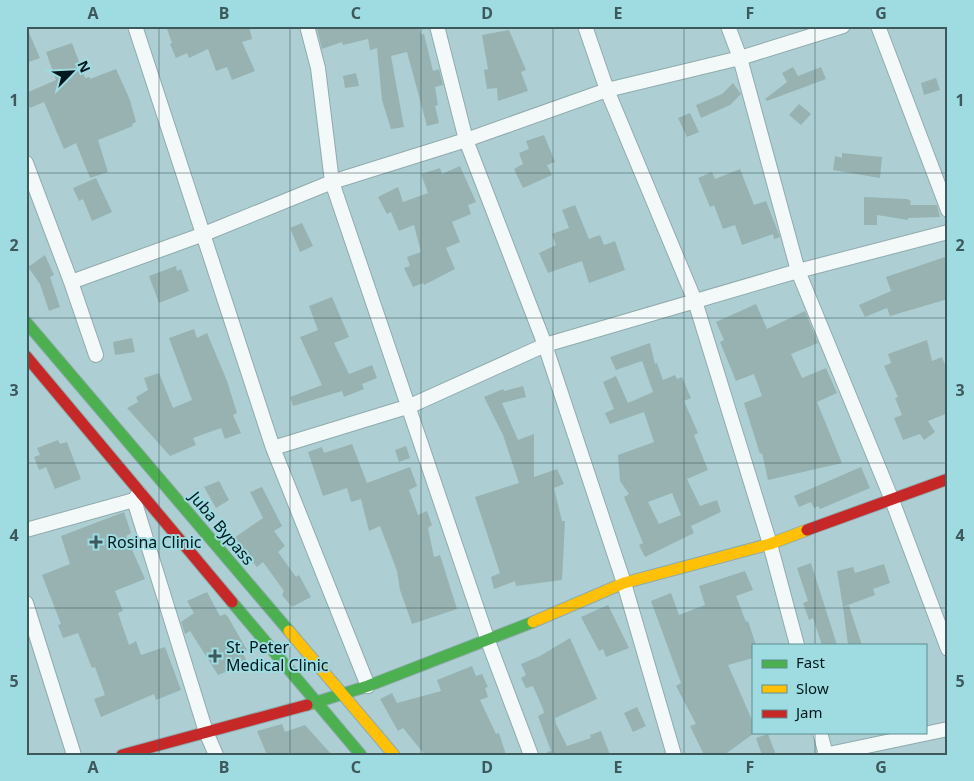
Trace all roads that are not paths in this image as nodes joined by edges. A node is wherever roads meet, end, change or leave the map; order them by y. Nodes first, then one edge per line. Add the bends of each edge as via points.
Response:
1 (136, 26) edge
2 (307, 26) edge
3 (437, 26) edge
4 (585, 26) edge
5 (728, 26) edge
6 (843, 26) edge
7 (878, 26) edge
8 (740, 58) junction
9 (607, 90) junction
10 (466, 140) junction
11 (26, 163) edge
12 (332, 182) junction
13 (948, 210) edge
14 (948, 232) edge
15 (204, 234) junction
16 (798, 271) junction
17 (71, 282) junction
18 (695, 301) junction
19 (26, 322) edge
20 (545, 345) junction
21 (26, 356) edge
22 (96, 356) dead end
23 (410, 406) junction
24 (273, 448) junction
25 (948, 479) edge
26 (137, 495) junction
27 (892, 500) junction
28 (26, 530) edge
29 (770, 544) junction
30 (624, 582) junction
31 (26, 603) edge
32 (488, 641) junction
33 (797, 644) edge
34 (948, 650) edge
35 (368, 686) junction
36 (342, 694) junction
37 (316, 703) junction
38 (948, 729) edge
39 (206, 732) junction
40 (821, 734) edge
41 (925, 734) edge
42 (926, 734) edge
43 (74, 755) edge
44 (122, 755) edge
45 (216, 755) edge
46 (361, 755) edge
47 (394, 755) edge
48 (530, 755) edge
49 (674, 755) edge
50 (826, 755) edge

1 - 15 street
2 - 12 street via 318,68
3 - 10 street
4 - 9 street
5 - 8 street
6 - 8 street
7 - 13 street
8 - 9 street
8 - 16 street
9 - 10 street
9 - 18 street
10 - 12 street
10 - 20 street
11 - 17 street
12 - 15 street
12 - 23 street
14 - 16 street
15 - 17 street
15 - 24 street
16 - 18 street
16 - 27 street
17 - 22 street
18 - 20 street
18 - 29 street
19 - 36 main road, Juba Bypass
20 - 23 street
20 - 30 street
21 - 26 main road
23 - 24 street
23 - 32 street
24 - 35 street
25 - 27 main road
26 - 28 street
26 - 37 main road
26 - 39 street
27 - 29 main road
27 - 34 street
29 - 30 main road
29 - 33 street
30 - 32 main road
30 - 49 street
31 - 43 street
32 - 35 main road
32 - 48 street
35 - 36 main road
36 - 37 main road
36 - 47 main road, Juba Bypass
37 - 39 main road
37 - 46 main road
38 - 42 street
39 - 44 main road
39 - 45 street
40 - 50 street
41 - 50 street

